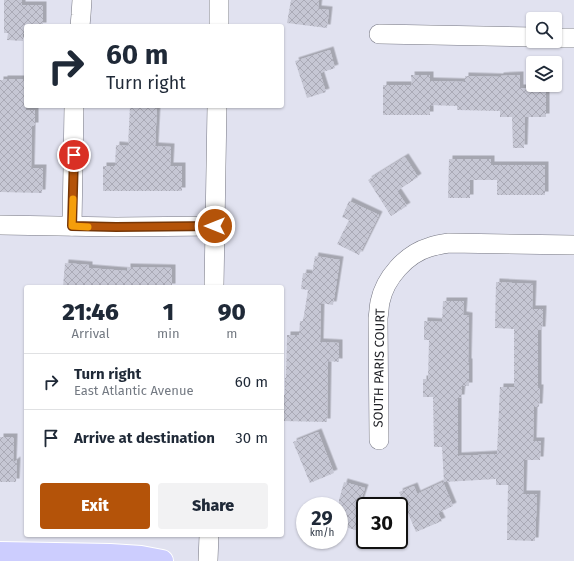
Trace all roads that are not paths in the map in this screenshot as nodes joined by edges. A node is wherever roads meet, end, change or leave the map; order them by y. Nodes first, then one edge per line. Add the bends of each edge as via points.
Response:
1 (82, 0) edge
2 (219, 0) edge
3 (80, 24) edge
4 (218, 24) edge
5 (379, 34) dead end
6 (526, 37) edge
7 (562, 38) edge
8 (574, 38) edge
9 (74, 108) edge
10 (217, 108) edge
11 (0, 225) edge
12 (72, 226) junction
13 (215, 226) junction
14 (574, 245) edge
15 (214, 285) edge
16 (378, 440) dead end
17 (209, 537) edge
18 (0, 553) edge
19 (162, 561) edge
20 (208, 561) edge

1 - 3 street
2 - 4 street
5 - 6 street
7 - 8 street
9 - 12 street
10 - 13 street
11 - 12 street
12 - 13 street
13 - 15 street
14 - 16 street, SOUTH PARIS COURT via 448,242 429,247 411,256 396,270 387,283 380,302 378,318
17 - 20 street
18 - 19 main road via 110,555

